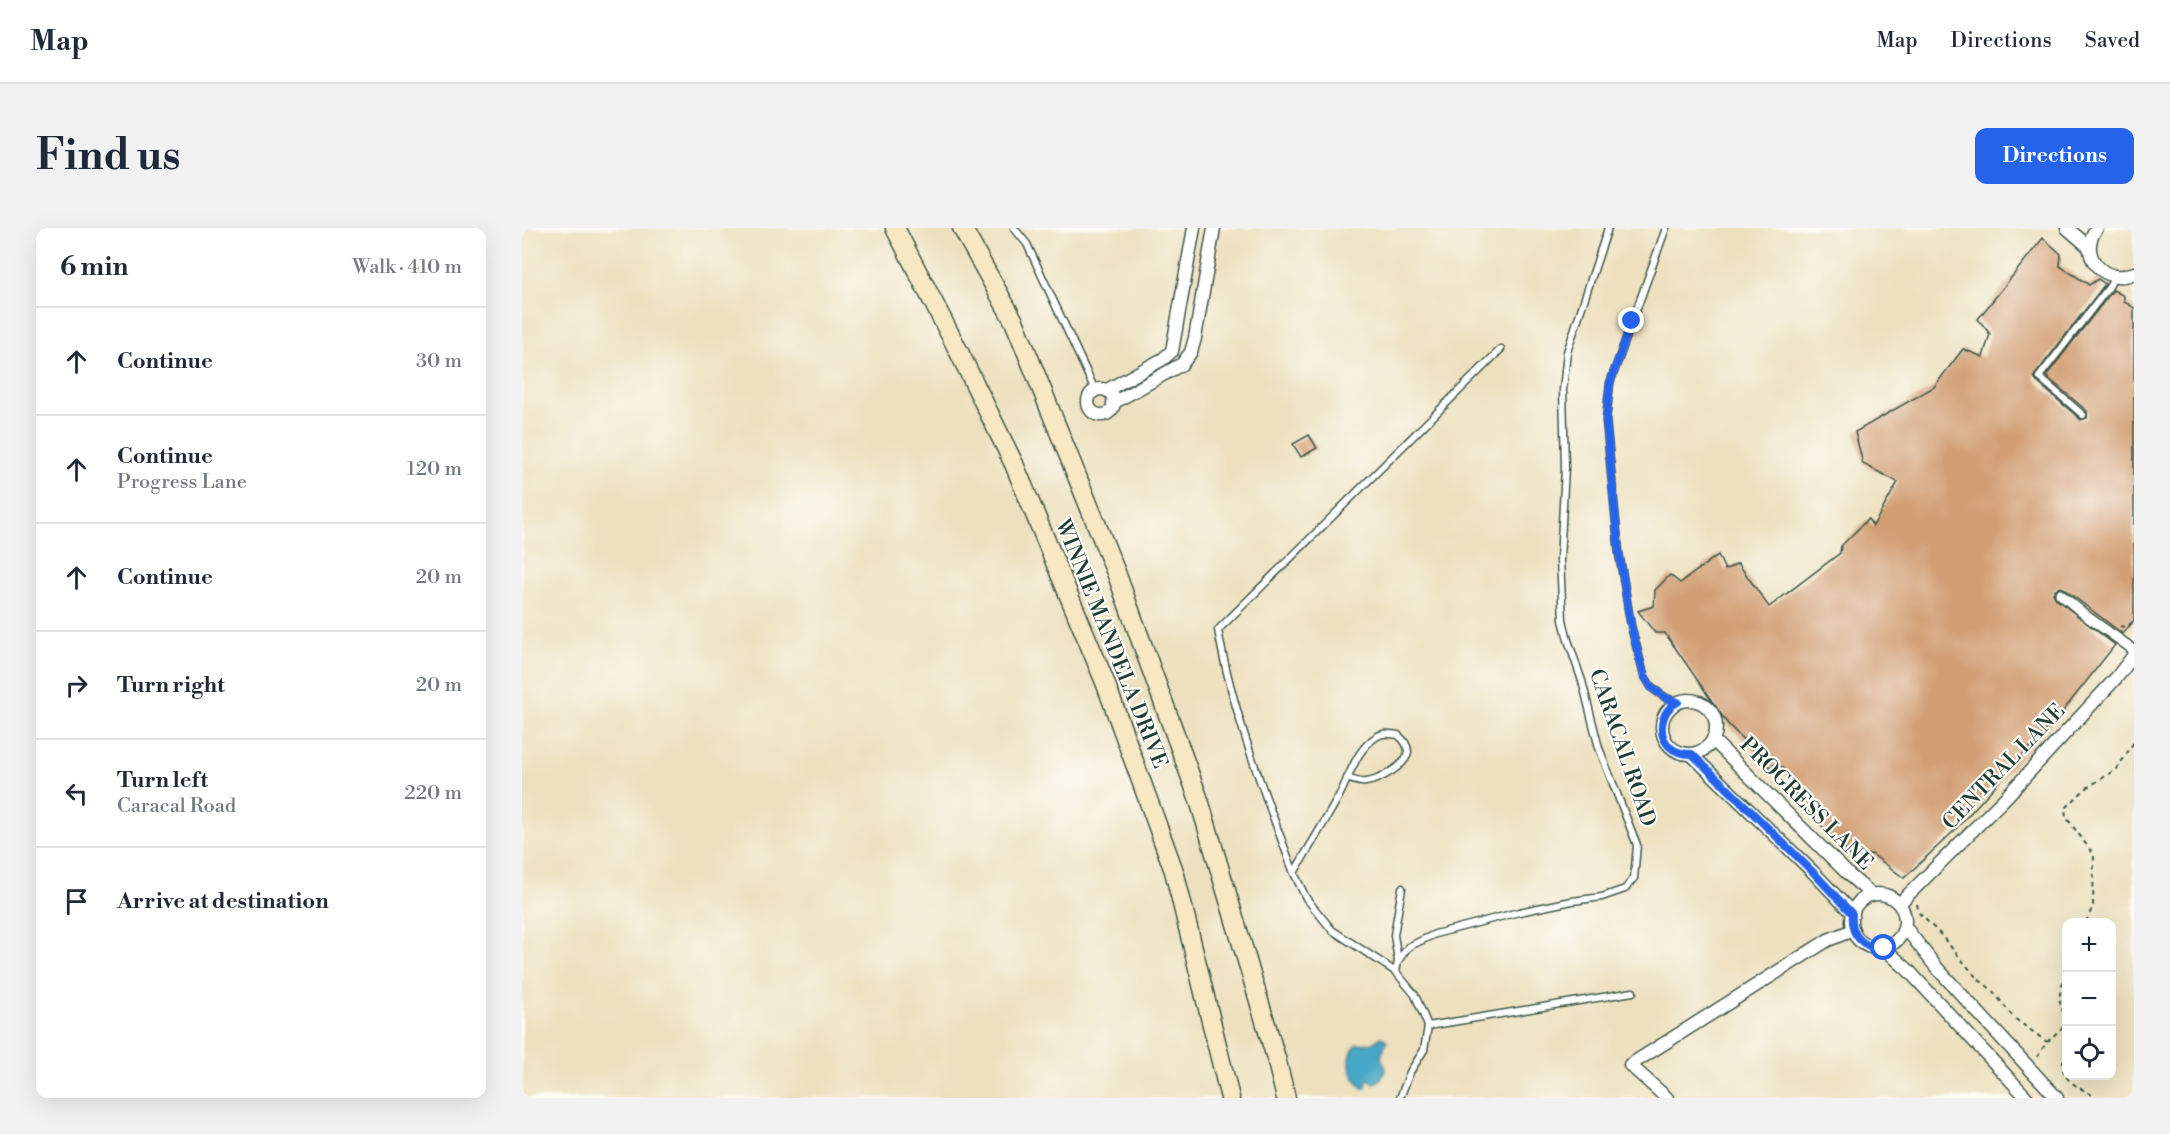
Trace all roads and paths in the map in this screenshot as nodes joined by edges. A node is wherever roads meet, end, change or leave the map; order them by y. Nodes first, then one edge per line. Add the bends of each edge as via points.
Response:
1 (895, 228) edge
2 (962, 228) edge
3 (1014, 228) edge
4 (1194, 228) edge
5 (1214, 228) edge
6 (1608, 228) edge
7 (1666, 228) edge
8 (2067, 228) edge
9 (2097, 228) edge
10 (2089, 247) junction
11 (2133, 275) edge
12 (2114, 277) junction
13 (1501, 349) dead end
14 (1101, 390) junction
15 (1113, 403) junction
16 (2083, 416) dead end
17 (2060, 594) dead end
18 (2134, 619) edge
19 (2109, 632) junction
20 (2134, 650) edge
21 (2134, 655) edge
22 (1678, 702) junction
23 (1713, 740) junction
24 (2134, 742) edge
25 (1692, 754) junction
26 (1347, 778) junction
27 (1294, 873) junction
28 (1402, 888) dead end
29 (1913, 889) junction
30 (1872, 895) junction
31 (1899, 904) junction
32 (1852, 914) junction
33 (2088, 918) edge
34 (1905, 927) junction
35 (1853, 930) junction
36 (1884, 948) junction
37 (1398, 961) junction
38 (1396, 972) junction
39 (2062, 986) edge
40 (1633, 992) dead end
41 (2062, 1009) edge
42 (1428, 1026) junction
43 (2065, 1026) edge
44 (2047, 1042) junction
45 (2028, 1066) junction
46 (2068, 1080) edge
47 (1230, 1098) edge
48 (1286, 1098) edge
49 (1400, 1098) edge
50 (1667, 1098) edge
51 (2027, 1098) edge
52 (2057, 1098) edge
53 (2097, 1098) edge

1 - 47 main road, WINNIE MANDELA DRIVE via 1014,464 1105,682 1174,871
2 - 48 main road, WINNIE MANDELA DRIVE via 1014,321 1117,575 1199,800
3 - 14 lane via 1027,244
4 - 14 street via 1172,351
5 - 15 street via 1191,352 1182,364
6 - 37 lane, CARACAL ROAD via 1566,352 1560,560 1563,620 1599,748 1637,845 1634,878 1625,889 1602,897 1519,912 1435,934 1408,947
7 - 22 lane via 1610,383 1606,420 1619,553 1631,626 1644,675 1652,688
8 - 10 street
9 - 10 street
10 - 12 street via 2093,263
11 - 12 street
12 - 16 lane via 2038,377
13 - 27 lane via 1218,630 1234,701
14 - 15 street via 1113,397
14 - 15 street via 1087,401 1093,412 1105,414
17 - 19 street
18 - 19 path via 2131,625
19 - 20 street
21 - 29 street, CENTRAL LANE via 2007,796
22 - 23 street via 1696,701 1707,706 1714,716
22 - 25 street via 1665,713 1663,737 1680,753
23 - 25 street via 1704,750
23 - 30 street, PROGRESS LANE
24 - 33 path via 2117,769 2085,789 2065,809 2066,817 2094,855 2093,906
25 - 32 street, PROGRESS LANE
26 - 26 lane via 1362,751 1376,737 1386,733 1398,735 1406,744 1405,760 1394,770 1368,782
26 - 27 lane
27 - 38 lane via 1306,898 1332,930
28 - 37 lane via 1394,935
29 - 31 street, CENTRAL LANE
29 - 44 path via 1918,913 2014,1018
30 - 31 street via 1886,896
30 - 32 street via 1863,899
31 - 34 street
32 - 35 street
34 - 36 street via 1897,941
34 - 45 street via 1936,967
35 - 36 street via 1862,943
35 - 50 street via 1828,940 1630,1065
36 - 51 street
37 - 38 lane
38 - 42 lane via 1415,995
39 - 41 path via 2058,995
40 - 42 lane
42 - 49 lane via 1424,1050
43 - 44 path
44 - 45 path
45 - 52 street
46 - 53 path

